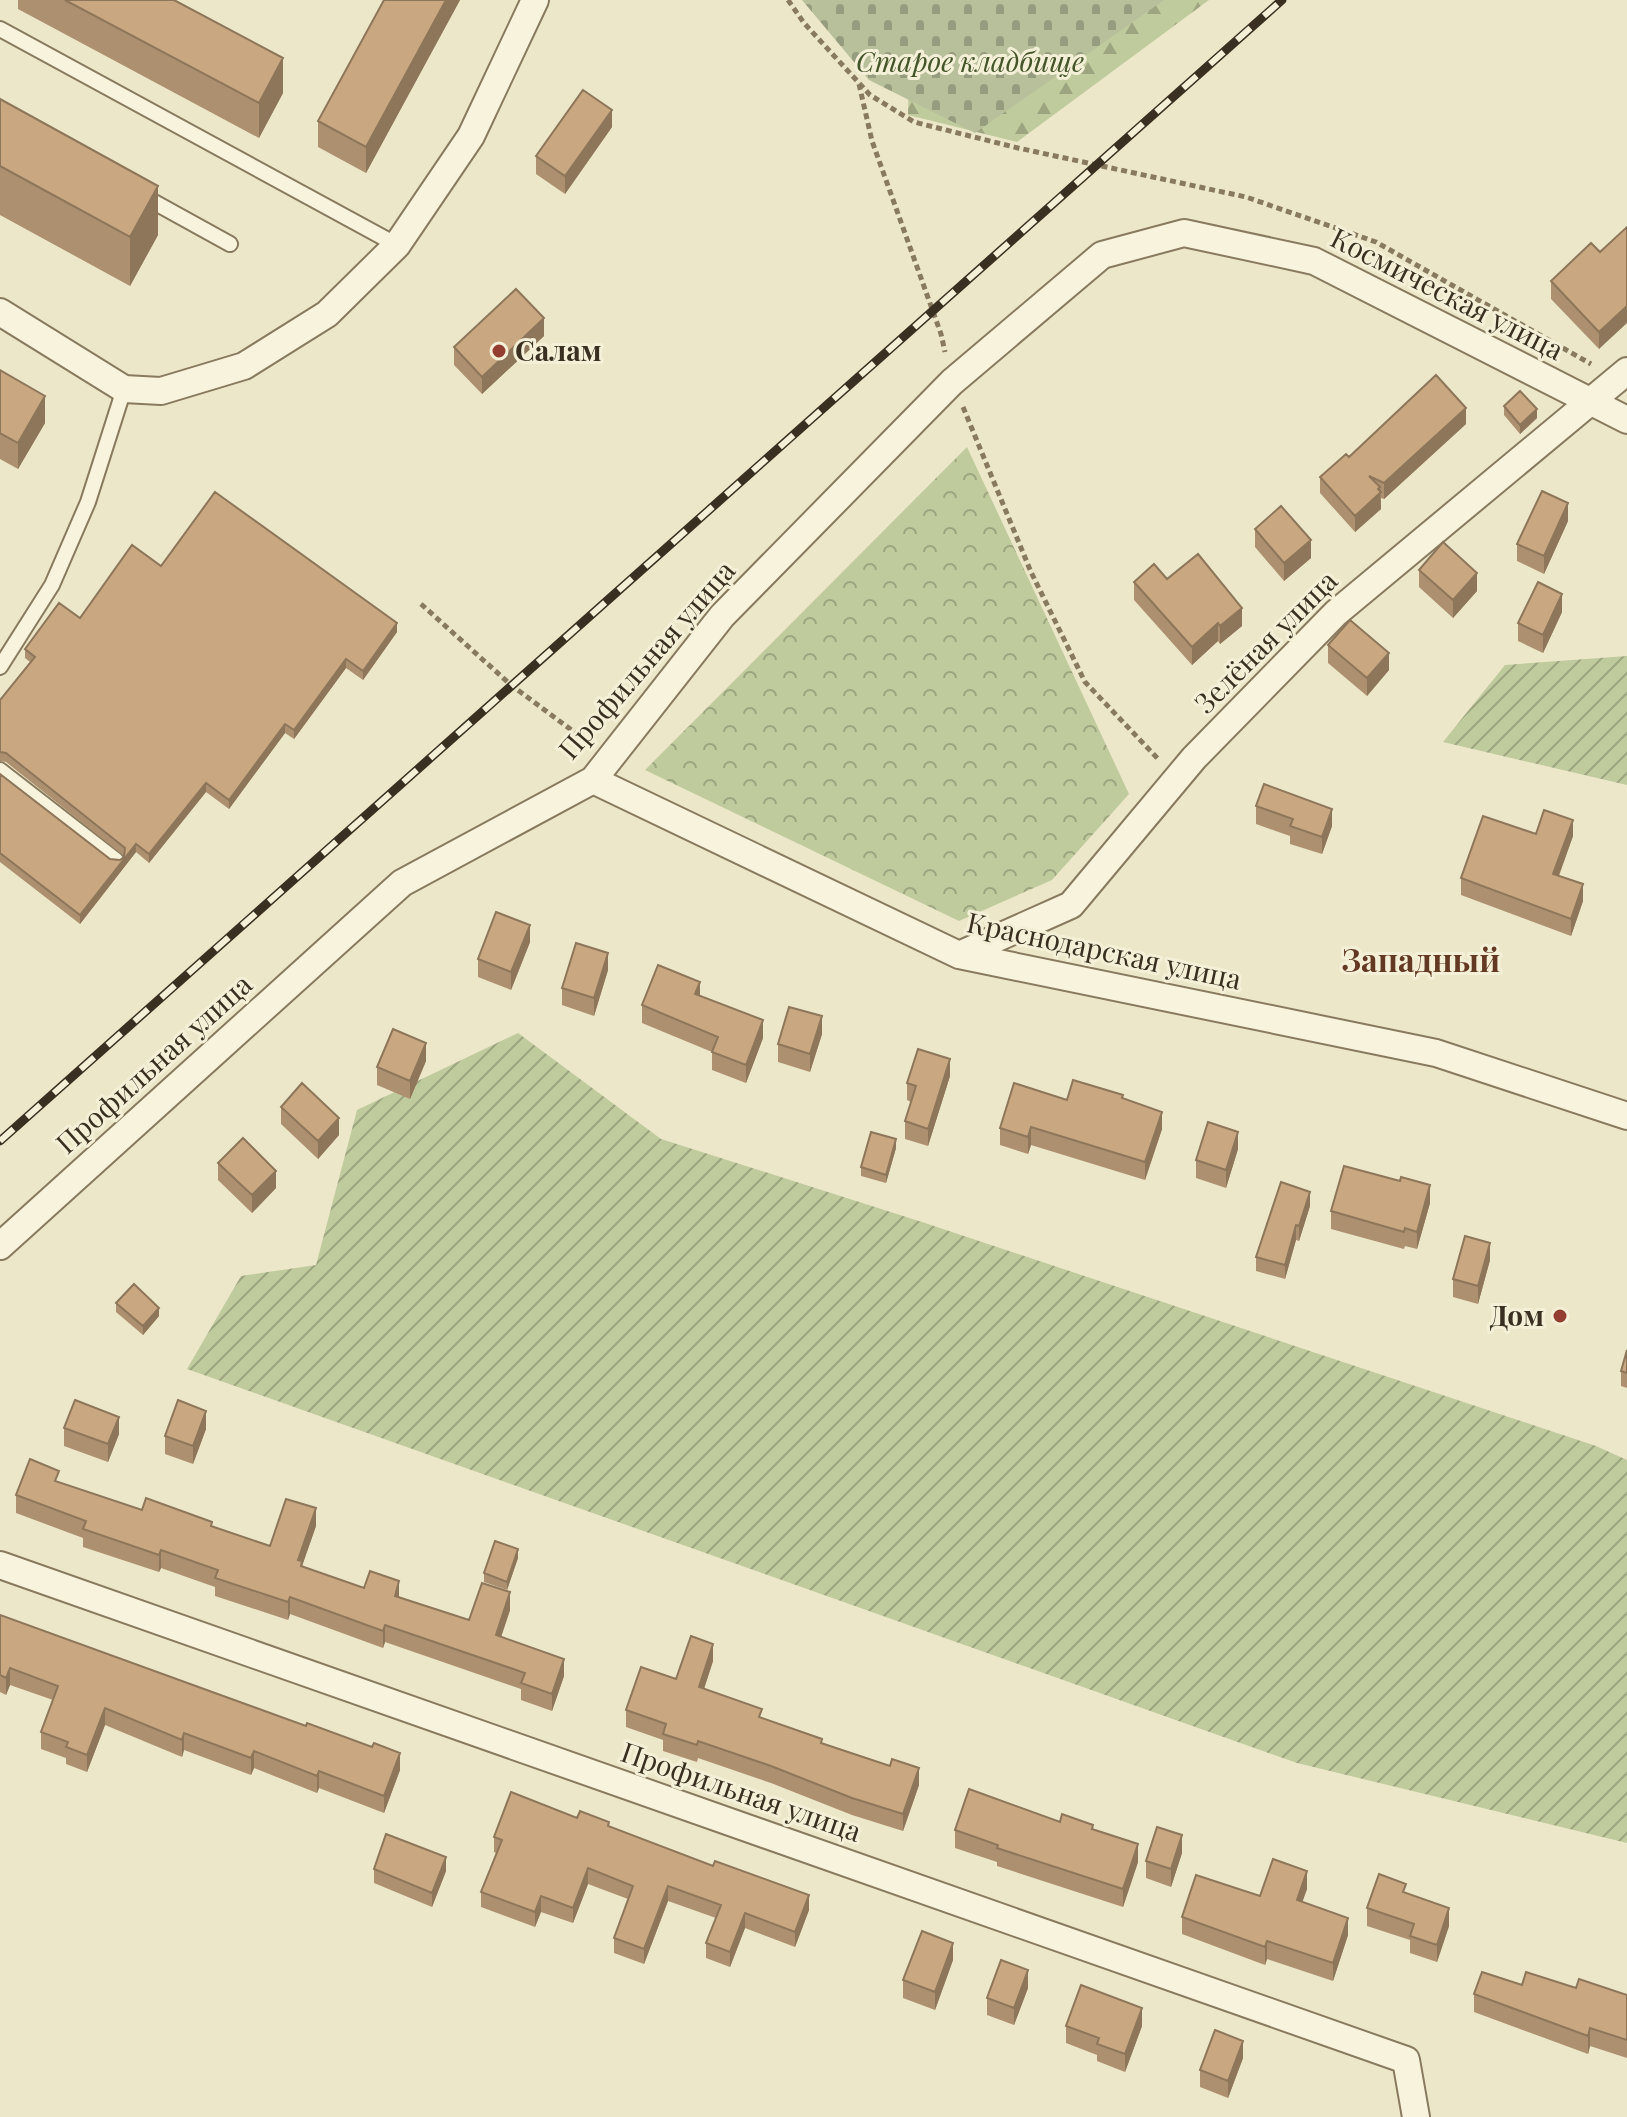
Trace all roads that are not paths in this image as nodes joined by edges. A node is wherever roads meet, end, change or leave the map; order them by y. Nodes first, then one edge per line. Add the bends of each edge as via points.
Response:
1 (535, 0) edge
2 (0, 29) edge
3 (135, 193) edge
4 (1184, 233) joint
5 (230, 244) dead end
6 (397, 245) junction
7 (0, 312) edge
8 (1622, 375) edge
9 (124, 389) junction
10 (1592, 402) junction
11 (1627, 420) edge
12 (0, 667) edge
13 (0, 770) edge
14 (593, 780) junction
15 (116, 860) edge
16 (959, 955) junction
17 (1627, 1116) edge
18 (0, 1246) edge
19 (0, 1565) edge
20 (1416, 2117) edge

1 - 6 street via 471,136
2 - 6 lane
3 - 5 lane
4 - 10 street, Космическая улица via 1314,261
4 - 14 street, Профильная улица via 1102,255 952,382 722,616
6 - 9 street via 327,314 244,366 161,391
7 - 9 street
8 - 10 street, Зелёная улица
9 - 12 lane via 88,502 58,571
10 - 11 street, Космическая улица
10 - 16 street, Зелёная улица via 1336,613 1177,779 1071,905
13 - 15 lane
14 - 16 street, Краснодарская улица
14 - 18 street, Профильная улица via 402,883
16 - 17 street, Краснодарская улица via 1436,1053
19 - 20 street, Профильная улица via 1406,2060

